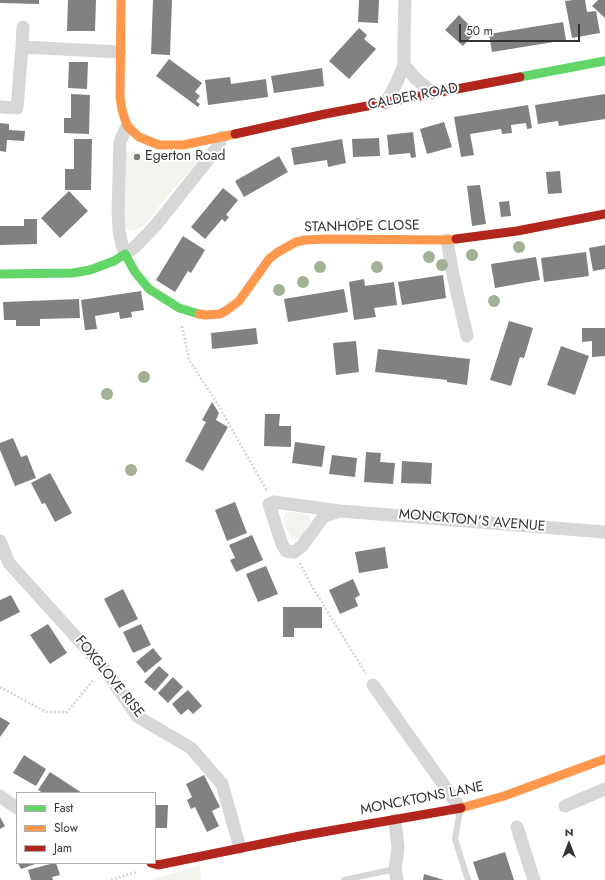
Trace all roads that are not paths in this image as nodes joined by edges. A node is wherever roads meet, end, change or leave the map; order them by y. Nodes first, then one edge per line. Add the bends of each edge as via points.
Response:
1 (121, 0) edge
2 (405, 0) edge
3 (23, 27) dead end
4 (22, 47) junction
5 (120, 52) junction
6 (605, 61) edge
7 (404, 65) junction
8 (433, 93) junction
9 (386, 103) junction
10 (0, 107) edge
11 (127, 126) junction
12 (222, 138) junction
13 (605, 214) edge
14 (447, 240) junction
15 (125, 254) junction
16 (0, 274) edge
17 (467, 336) dead end
18 (340, 510) junction
19 (605, 532) edge
20 (0, 541) edge
21 (373, 685) road end
22 (605, 759) edge
23 (605, 789) edge
24 (0, 796) edge
25 (565, 806) dead end
26 (16, 807) edge
27 (460, 808) junction
28 (395, 820) junction
29 (517, 827) dead end
30 (240, 848) junction
31 (156, 864) edge
32 (396, 875) edge
33 (344, 880) edge
34 (468, 880) edge
35 (534, 880) edge

1 - 5 street
2 - 7 street
3 - 4 street
4 - 5 street
4 - 10 street via 17,108
5 - 11 street via 120,97
6 - 8 street, CALDER ROAD
7 - 8 street
7 - 9 street
8 - 9 street, CALDER ROAD
9 - 12 street, CALDER ROAD
11 - 12 street, CALDER ROAD via 139,137 159,144 183,145
11 - 15 street via 120,142 118,211 119,231
12 - 15 street via 207,161 156,224
13 - 14 street, STANHOPE CLOSE via 517,231
14 - 15 street, STANHOPE CLOSE via 328,239 296,242 269,259 239,301 220,314 205,315 179,308 149,289
14 - 17 street
15 - 16 street via 104,265 73,273
18 - 18 street, MONCKTON'S AVENUE via 274,502 269,504 282,544 286,551 294,552 302,546 324,516
18 - 19 street, MONCKTON'S AVENUE
20 - 30 street, FOXGLOVE RISE via 9,563 103,666 138,717 191,748 222,784
21 - 27 street
22 - 27 street, MONCKTONS LANE via 504,796
23 - 25 street
24 - 26 street
27 - 28 street, MONCKTONS LANE
27 - 34 lane via 455,839
28 - 30 street, MONCKTONS LANE
28 - 32 street via 398,848
29 - 35 street
30 - 31 street, MONCKTONS LANE
32 - 33 lane

